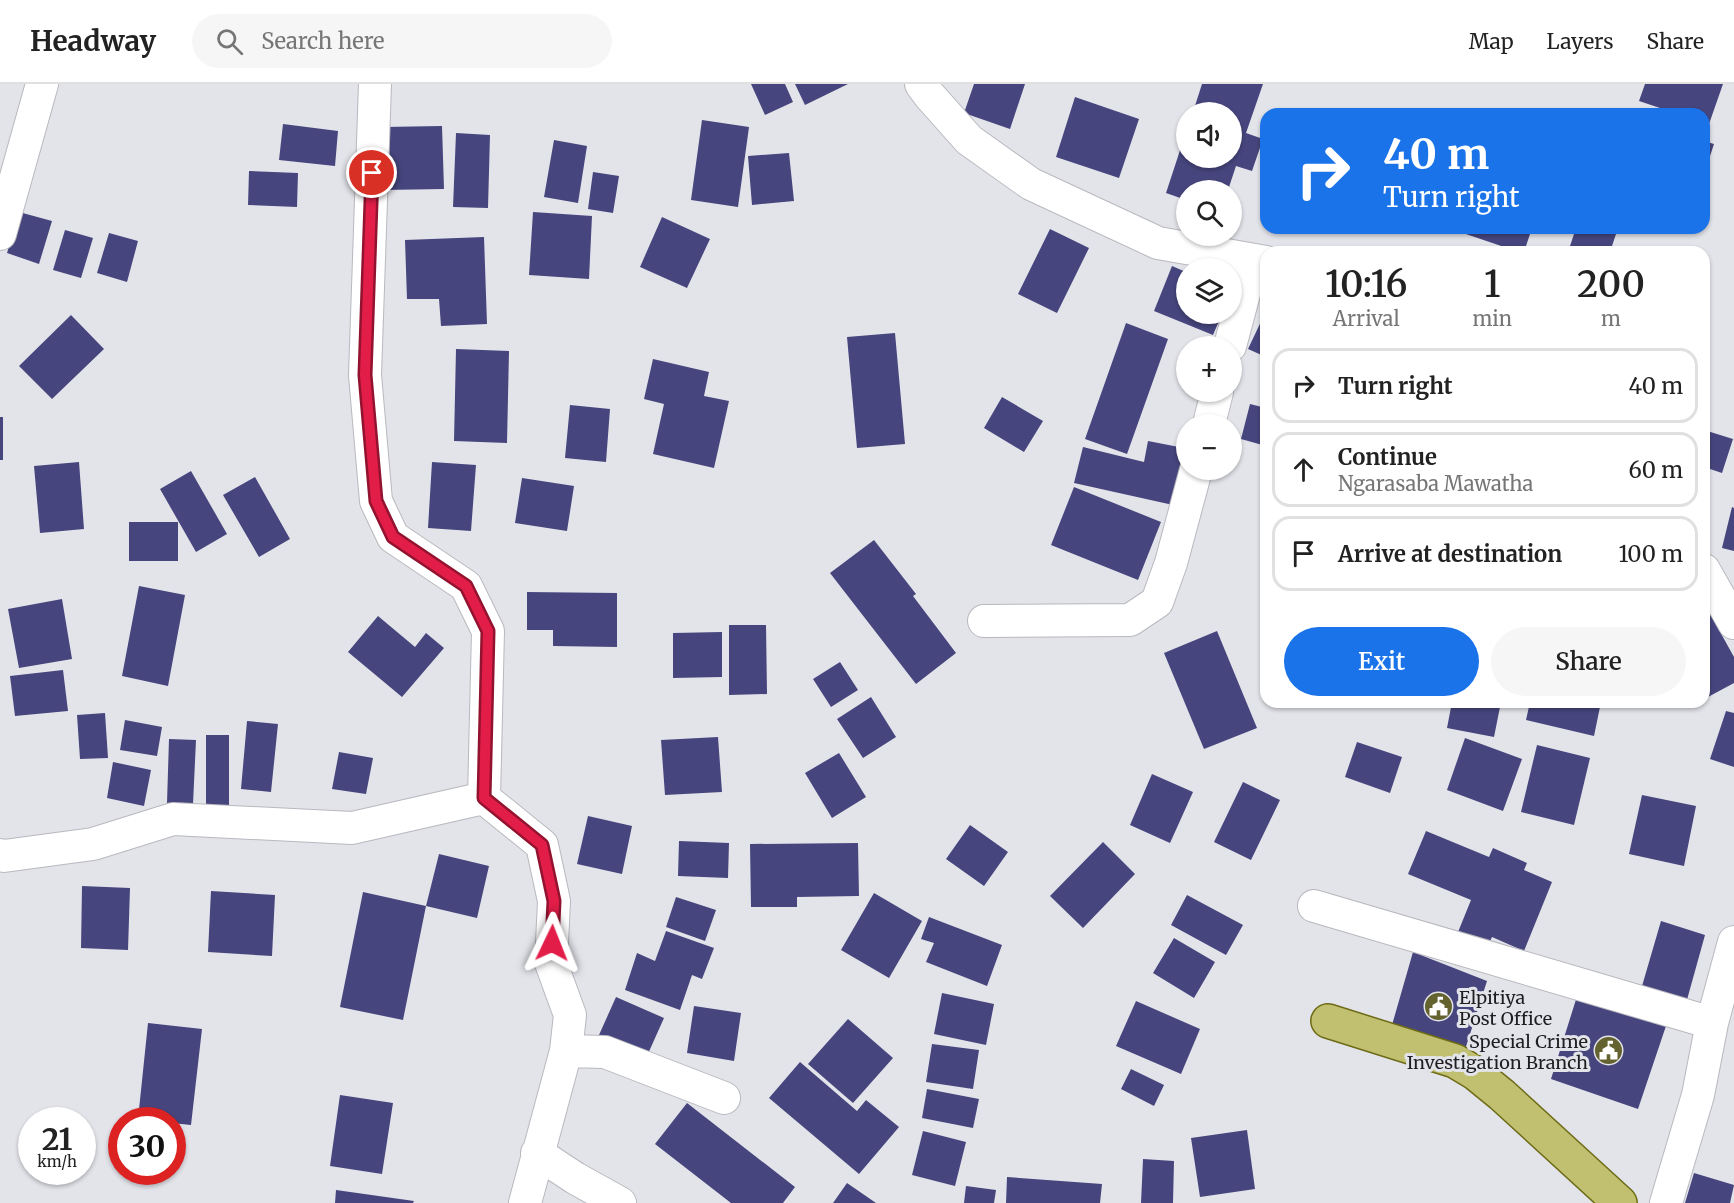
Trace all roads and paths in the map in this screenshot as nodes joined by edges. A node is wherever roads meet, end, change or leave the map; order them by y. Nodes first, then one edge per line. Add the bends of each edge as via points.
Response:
1 (42, 84) edge
2 (375, 84) edge
3 (921, 84) edge
4 (0, 234) edge
5 (1260, 261) edge
6 (1234, 336) edge
7 (1193, 480) edge
8 (1710, 581) edge
9 (984, 621) dead end
10 (1734, 623) edge
11 (484, 798) junction
12 (0, 855) edge
13 (1314, 906) dead end
14 (1734, 942) edge
15 (1328, 1021) dead end
16 (1712, 1023) junction
17 (566, 1051) junction
18 (723, 1098) dead end
19 (537, 1153) junction
20 (525, 1203) edge
21 (620, 1203) edge
22 (1620, 1203) edge
23 (1666, 1203) edge

1 - 4 street
2 - 11 street via 365,375 376,501 393,537 466,586 488,631
3 - 5 street via 969,140 1031,184 1158,243
5 - 6 street
7 - 9 street via 1157,602 1130,620
8 - 10 street
11 - 12 street via 352,828 173,819 93,844
11 - 17 street via 542,845 554,901 551,963 570,1015
13 - 16 street
14 - 16 street
15 - 22 main road via 1455,1061 1502,1095
16 - 23 street via 1698,1095
17 - 18 street via 605,1052
17 - 19 street
19 - 20 street
19 - 21 street

